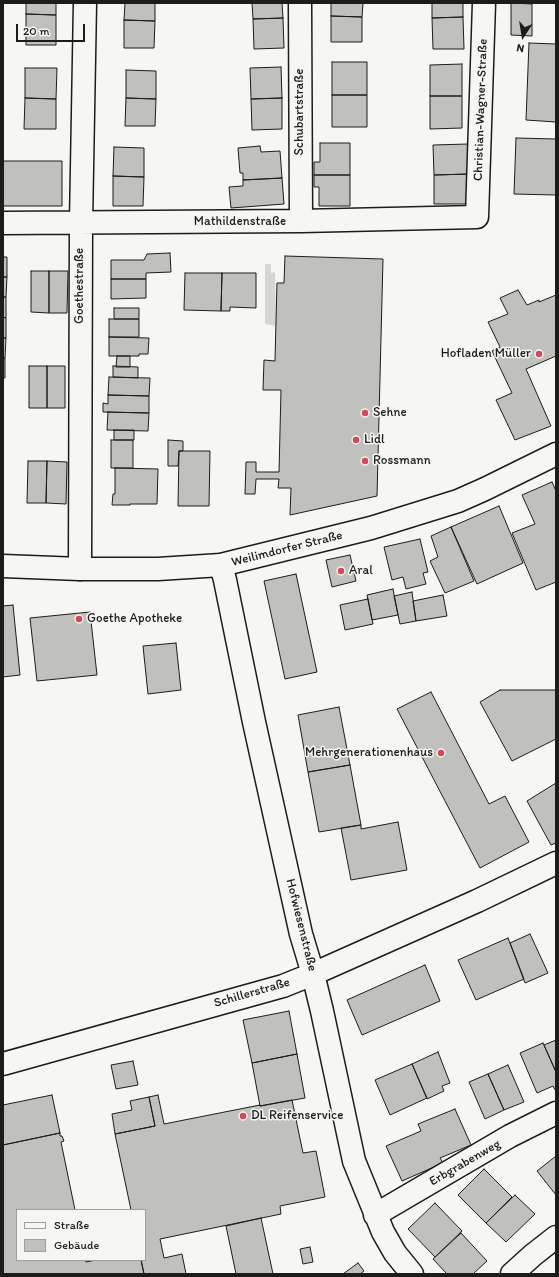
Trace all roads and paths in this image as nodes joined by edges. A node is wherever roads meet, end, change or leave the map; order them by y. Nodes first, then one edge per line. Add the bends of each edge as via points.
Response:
1 (85, 3) edge
2 (300, 3) edge
3 (484, 3) edge
4 (477, 217) joint
5 (301, 221) junction
6 (3, 223) edge
7 (81, 223) junction
8 (556, 454) edge
9 (221, 565) junction
10 (3, 566) edge
11 (80, 569) junction
12 (556, 863) edge
13 (313, 974) junction
14 (3, 1064) edge
15 (556, 1113) edge
16 (375, 1215) junction
17 (556, 1237) edge
18 (412, 1274) edge
19 (512, 1274) edge

1 - 7 street, Goethestraße
2 - 5 street, Schubartstraße
3 - 4 street, Christian-Wagner-Straße
4 - 5 street, Mathildenstraße
5 - 7 street, Mathildenstraße
6 - 7 street, Mathildenstraße
7 - 11 street, Goethestraße
8 - 9 street, Weilimdorfer Straße via 458,501 371,528
9 - 11 street, Weilimdorfer Straße via 158,570
9 - 13 street, Hofwiesenstraße via 301,934
10 - 11 street, Weilimdorfer Straße
12 - 13 street, Schillerstraße
13 - 14 street, Schillerstraße via 283,986
13 - 16 street, Hofwiesenstraße via 354,1161
15 - 16 street, Erbgrabenweg via 510,1136
16 - 18 street, Hofwiesenstraße via 395,1253
17 - 19 street

